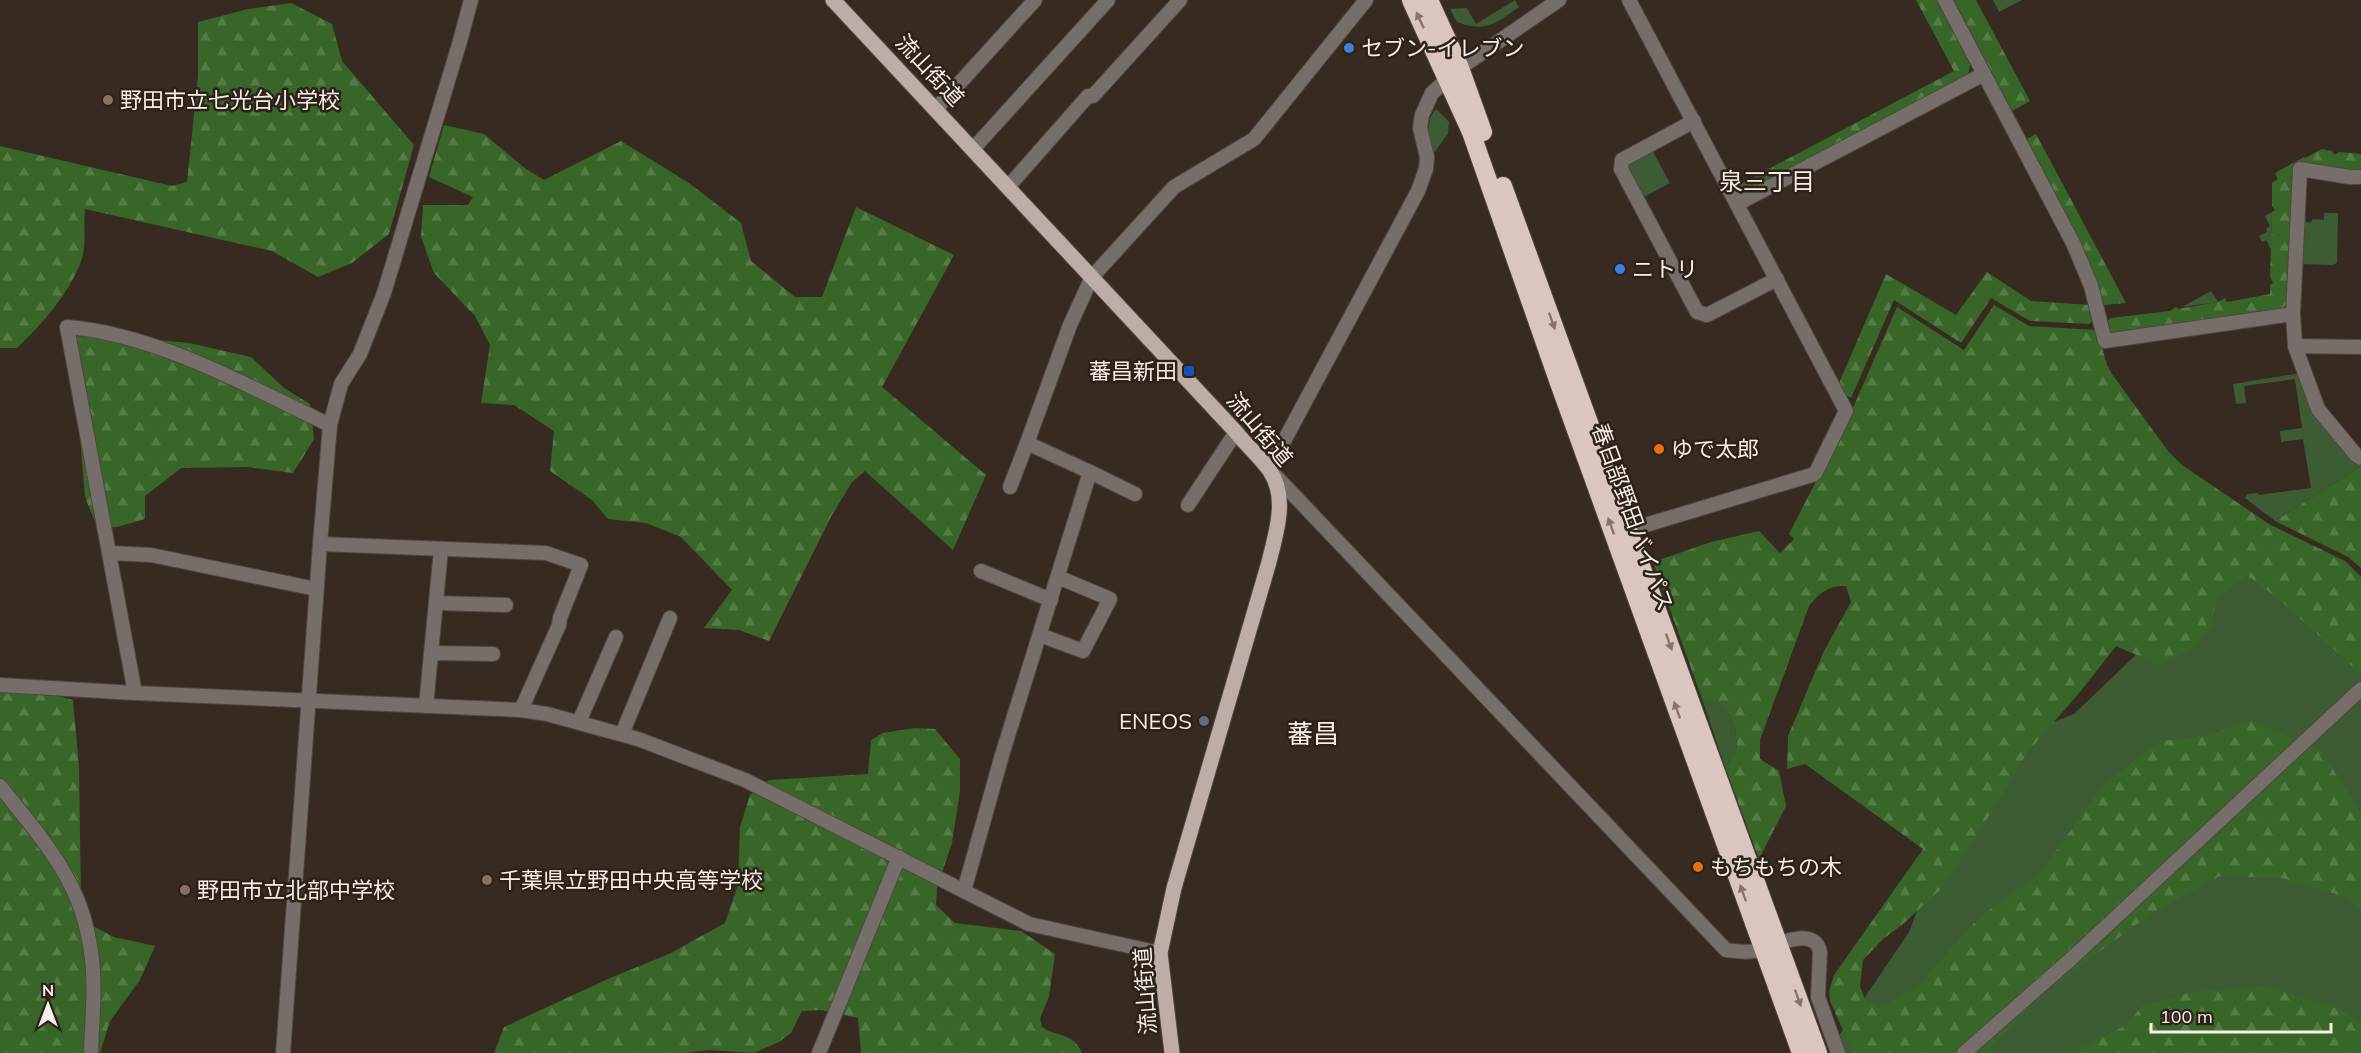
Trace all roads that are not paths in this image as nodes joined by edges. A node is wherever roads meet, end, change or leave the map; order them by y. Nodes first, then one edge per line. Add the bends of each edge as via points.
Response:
1 (471, 0) edge
2 (833, 0) edge
3 (1035, 0) edge
4 (1108, 0) edge
5 (1180, 0) edge
6 (1366, 0) edge
7 (1411, 0) edge
8 (1429, 0) edge
9 (1559, 0) edge
10 (1629, 0) edge
11 (1945, 0) edge
12 (1454, 74) junction
13 (1984, 74) junction
14 (936, 110) junction
15 (1694, 121) junction
16 (973, 149) junction
17 (2361, 177) edge
18 (1008, 187) junction
19 (1737, 204) junction
20 (1092, 277) junction
21 (1777, 279) junction
22 (2293, 314) junction
23 (2295, 346) junction
24 (2361, 347) edge
25 (330, 424) junction
26 (1236, 432) junction
27 (1027, 442) junction
28 (2361, 458) edge
29 (1269, 469) junction
30 (1090, 472) junction
31 (1010, 487) dead end
32 (1134, 494) dead end
33 (1188, 505) dead end
34 (1629, 530) junction
35 (320, 544) junction
36 (441, 549) junction
37 (111, 553) junction
38 (981, 571) dead end
39 (1058, 577) junction
40 (316, 589) junction
41 (1051, 600) junction
42 (435, 603) junction
43 (506, 604) dead end
44 (670, 618) dead end
45 (1040, 634) junction
46 (616, 637) dead end
47 (431, 653) junction
48 (493, 654) dead end
49 (0, 685) edge
50 (2361, 689) edge
51 (135, 693) junction
52 (309, 700) junction
53 (426, 706) junction
54 (520, 710) junction
55 (579, 723) junction
56 (622, 734) junction
57 (0, 786) edge
58 (899, 857) junction
59 (964, 891) junction
60 (1771, 946) junction
61 (1160, 953) junction
62 (91, 1053) edge
63 (283, 1053) edge
64 (819, 1053) edge
65 (1172, 1053) edge
66 (1801, 1053) edge
67 (1818, 1053) edge
68 (1838, 1053) edge
69 (1964, 1053) edge

1 - 25 street via 384,293 360,354 341,384
2 - 14 main road, 流山街道
3 - 14 street
4 - 16 street
5 - 18 street
6 - 20 street via 1254,139 1174,187
12 -> 7 highway, 春日部野田バイパス
8 - 12 highway, 春日部野田バイパス
9 - 12 street
10 - 15 street
11 - 13 street
12 - 29 street via 1432,93 1422,116 1421,139 1427,157 1418,191
12 -> 34 highway, 春日部野田バイパス
60 -> 12 highway, 春日部野田バイパス via 1559,383
13 - 19 street
13 - 22 street via 2073,243 2091,286 2105,341
14 - 16 main road, 流山街道
15 - 19 street
15 - 21 street via 1622,160 1621,169 1697,312 1707,315
16 - 18 main road, 流山街道
17 - 22 street via 2300,169
18 - 20 main road, 流山街道
19 - 21 street
20 - 26 main road, 流山街道
20 - 27 street
21 - 34 street via 1846,411 1815,474
22 - 23 street
23 - 24 street
23 - 28 street via 2318,409
25 - 35 street
25 - 37 street via 164,349 67,327
26 - 29 main road, 流山街道
26 - 33 street
27 - 30 street
27 - 31 street
29 - 60 street via 1726,950 1742,952
29 - 61 main road, 流山街道 via 1279,489 1276,532 1174,888
30 - 32 street
30 - 39 street
34 -> 60 highway, 春日部野田バイパス
35 - 36 street
35 - 40 street
36 - 42 street
36 - 54 street via 546,553 581,565
37 - 40 street via 151,555
37 - 51 street
38 - 41 street
39 - 41 street
39 - 45 street via 1110,599 1083,651
40 - 52 street
41 - 45 street
42 - 43 street
42 - 47 street
44 - 56 street
45 - 59 street
46 - 55 street
47 - 48 street
47 - 53 street
49 - 51 street
50 - 69 street
51 - 52 street
52 - 53 street
52 - 63 street
53 - 54 street
54 - 55 street
55 - 56 street
56 - 58 street via 745,780
57 - 62 street via 51,849 70,882 85,922 92,953
58 - 59 street
58 - 64 street
59 - 61 street via 1029,924
60 - 66 highway, 春日部野田バイパス
60 -> 67 highway, 春日部野田バイパス
60 - 68 street via 1797,938 1815,941 1819,946 1818,997
61 - 65 main road, 流山街道

